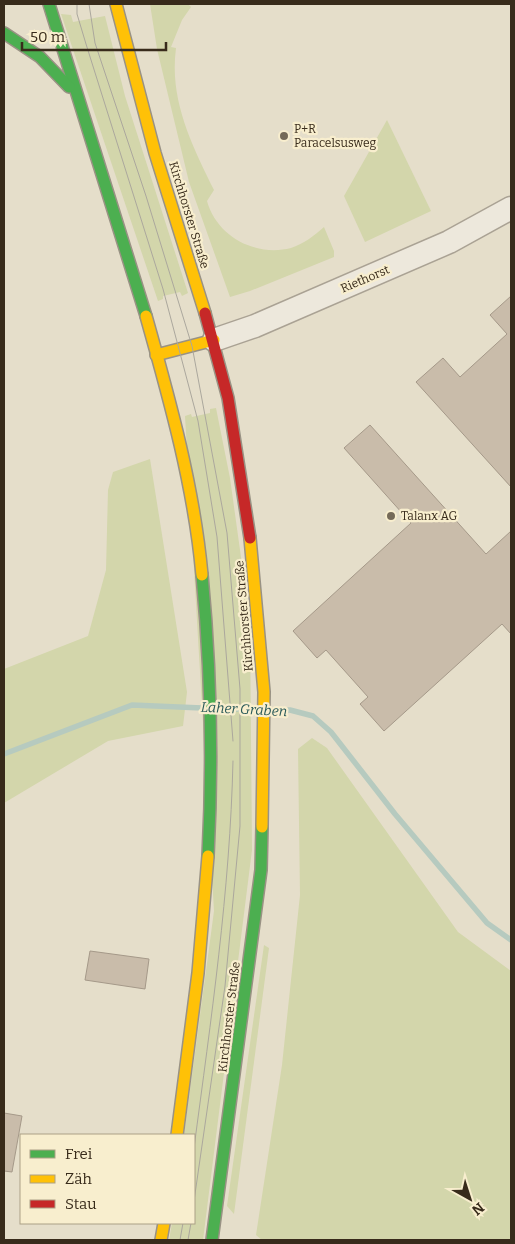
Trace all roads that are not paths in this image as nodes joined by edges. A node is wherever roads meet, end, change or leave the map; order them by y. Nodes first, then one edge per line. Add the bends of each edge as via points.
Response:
1 (49, 4) edge
2 (116, 4) edge
3 (4, 33) edge
4 (76, 95) junction
5 (511, 208) edge
6 (214, 340) junction
7 (156, 355) junction
8 (177, 1134) edge
9 (164, 1224) edge
10 (161, 1240) edge
11 (212, 1240) edge

1 - 4 main road
2 - 6 main road, Kirchhorster Straße via 155,153
3 - 4 main road via 49,63
4 - 7 main road
5 - 6 street, Riethorst via 450,242 255,326
6 - 7 main road
6 - 11 main road, Kirchhorster Straße via 230,408 248,514 265,736 261,870
7 - 8 main road via 188,485 207,606 210,689 208,877
9 - 10 main road

